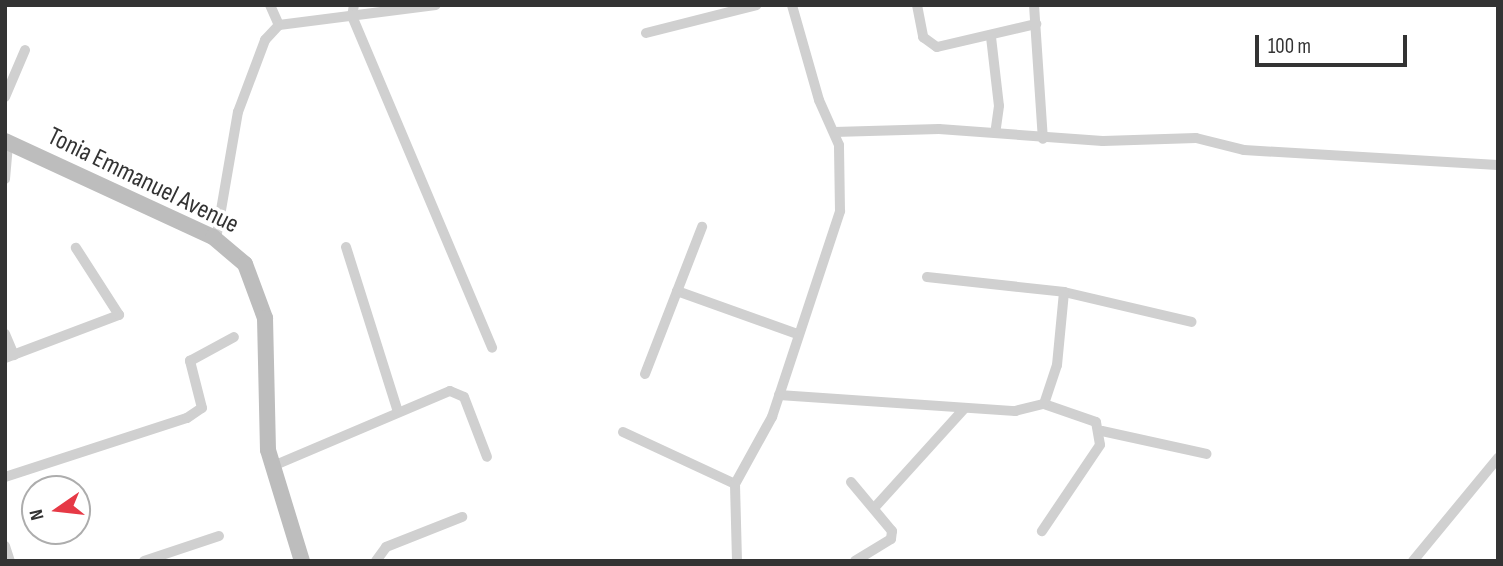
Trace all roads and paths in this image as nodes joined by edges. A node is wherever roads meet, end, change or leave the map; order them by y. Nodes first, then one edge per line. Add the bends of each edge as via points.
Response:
1 (270, 5) edge
2 (436, 5) edge
3 (757, 5) edge
4 (792, 5) edge
5 (917, 5) edge
6 (1034, 5) edge
7 (353, 10) edge
8 (1036, 24) junction
9 (279, 25) junction
10 (646, 33) dead end
11 (991, 37) junction
12 (25, 50) dead end
13 (5, 97) edge
14 (834, 132) junction
15 (995, 133) junction
16 (1042, 139) junction
17 (7, 141) edge
18 (1498, 164) edge
19 (5, 179) edge
20 (702, 227) dead end
21 (216, 239) junction
22 (346, 247) dead end
23 (75, 248) dead end
24 (927, 277) dead end
25 (677, 292) junction
26 (1064, 292) junction
27 (1192, 322) dead end
28 (5, 334) edge
29 (797, 334) junction
30 (234, 337) dead end
31 (492, 348) dead end
32 (9, 356) edge
33 (645, 374) dead end
34 (779, 395) junction
35 (1044, 404) junction
36 (965, 408) junction
37 (398, 412) junction
38 (1102, 431) junction
39 (623, 432) dead end
40 (1207, 454) dead end
41 (488, 457) dead end
42 (1498, 458) edge
43 (273, 466) junction
44 (5, 477) edge
45 (851, 482) dead end
46 (735, 484) junction
47 (876, 506) junction
48 (462, 517) dead end
49 (1042, 531) dead end
50 (219, 536) dead end
51 (5, 546) edge
52 (10, 561) edge
53 (144, 561) edge
54 (302, 561) edge
55 (376, 561) edge
56 (737, 561) edge
57 (855, 561) edge
58 (1413, 561) edge

1 - 9 street
2 - 7 street
3 - 10 street
4 - 14 street
5 - 11 street via 927,44
6 - 8 street
7 - 9 street
7 - 31 street
8 - 11 street
8 - 16 street
9 - 21 street via 265,40 238,112
11 - 15 street via 999,106
12 - 13 street
14 - 15 street
14 - 29 street via 843,163 840,211
15 - 16 street
16 - 18 street via 1196,138 1244,150
17 - 19 street
17 - 21 street, Tonia Emmanuel Avenue
20 - 25 street
21 - 43 street, Tonia Emmanuel Avenue via 245,264 265,317 263,414
22 - 37 street
23 - 32 street via 119,315
24 - 26 street
25 - 29 street
25 - 33 street
26 - 27 street
26 - 35 street via 1057,365
28 - 32 street
29 - 34 street
30 - 44 street via 190,361 202,408 187,418
34 - 36 street
34 - 46 street
35 - 36 street via 1015,411
35 - 38 street via 1092,420
36 - 47 street
37 - 41 street via 459,392
37 - 43 street
38 - 40 street
38 - 49 street via 1085,471
39 - 46 street
42 - 58 street
43 - 54 street, Tonia Emmanuel Avenue
45 - 47 street
46 - 56 street
47 - 57 street via 888,520 891,539
48 - 55 street via 386,547
50 - 53 street
51 - 52 street

